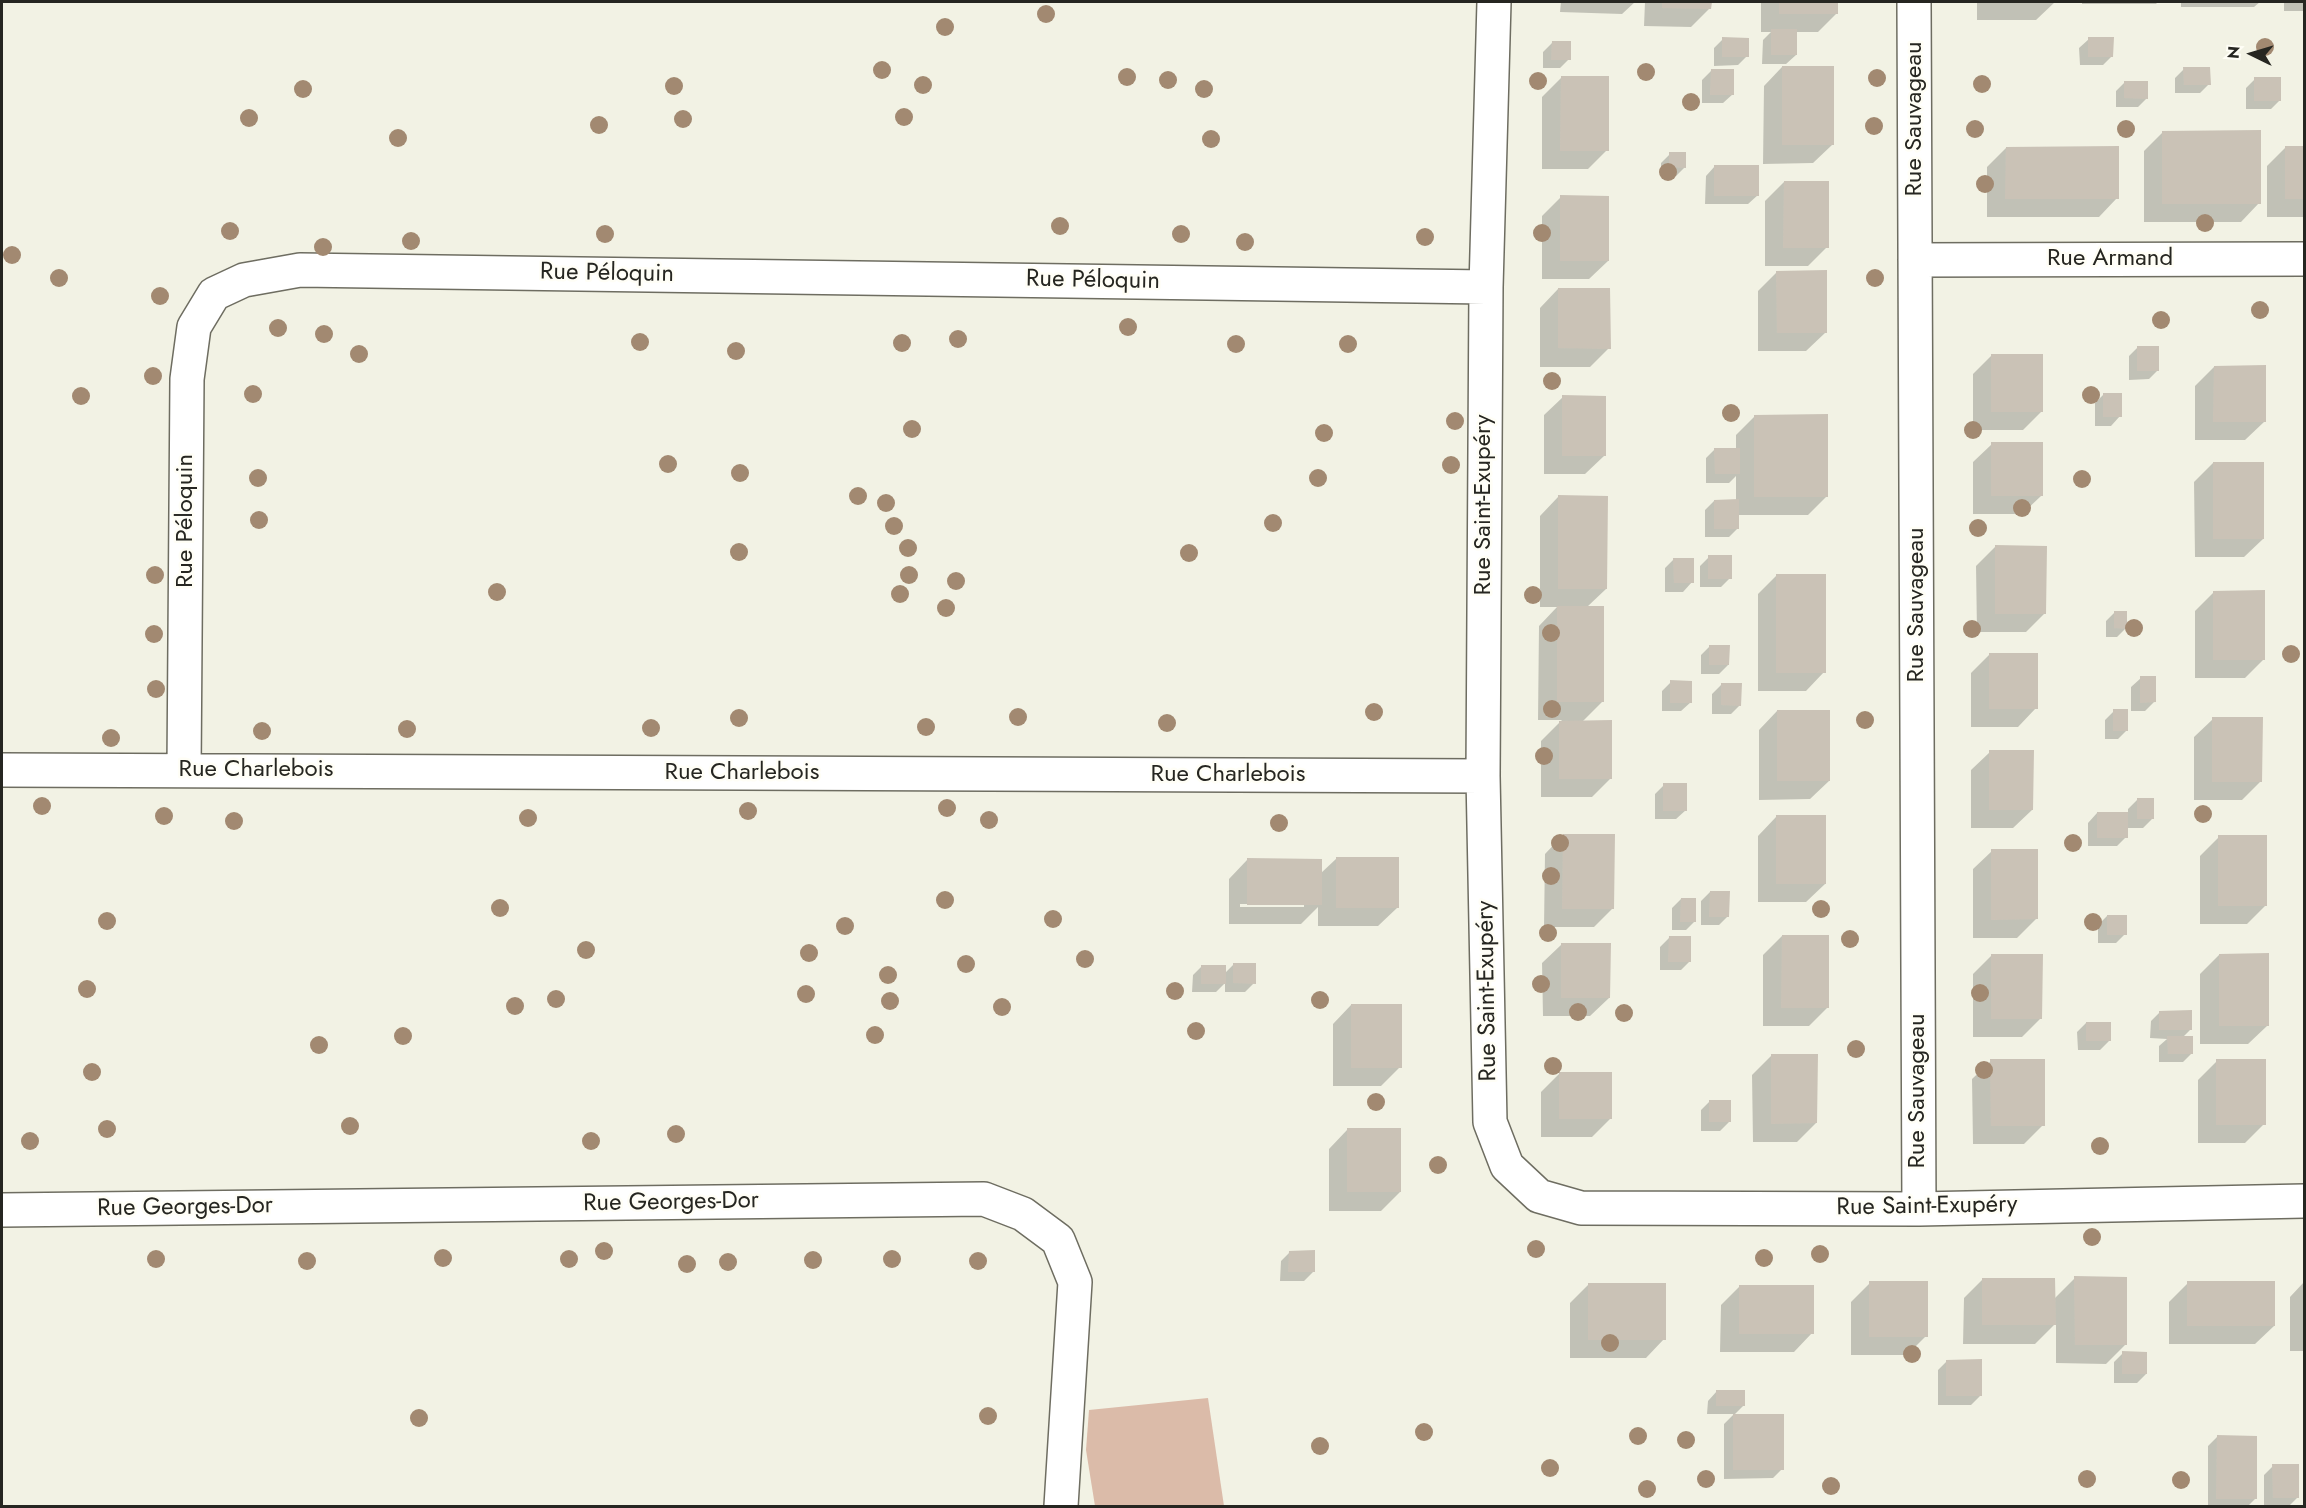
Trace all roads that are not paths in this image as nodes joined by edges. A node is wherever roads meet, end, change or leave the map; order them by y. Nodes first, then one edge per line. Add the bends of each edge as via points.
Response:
1 (1494, 2) edge
2 (1914, 2) edge
3 (2304, 259) edge
4 (1915, 260) junction
5 (1486, 287) junction
6 (2, 770) edge
7 (184, 770) junction
8 (1483, 776) junction
9 (2304, 1201) edge
10 (1919, 1209) junction
11 (2, 1210) edge
12 (1061, 1506) edge

1 - 5 street, Rue Saint-Exupéry
2 - 4 street, Rue Sauvageau
3 - 4 street, Rue Armand
4 - 10 street, Rue Sauvageau
5 - 7 street, Rue Péloquin via 300,270 244,280 214,294 194,327 187,379
5 - 8 street, Rue Saint-Exupéry
6 - 7 street, Rue Charlebois
7 - 8 street, Rue Charlebois
8 - 10 street, Rue Saint-Exupéry via 1490,1122 1507,1166 1539,1196 1581,1208
9 - 10 street, Rue Saint-Exupéry
11 - 12 street, Rue Georges-Dor via 984,1199 1023,1214 1058,1240 1075,1282

